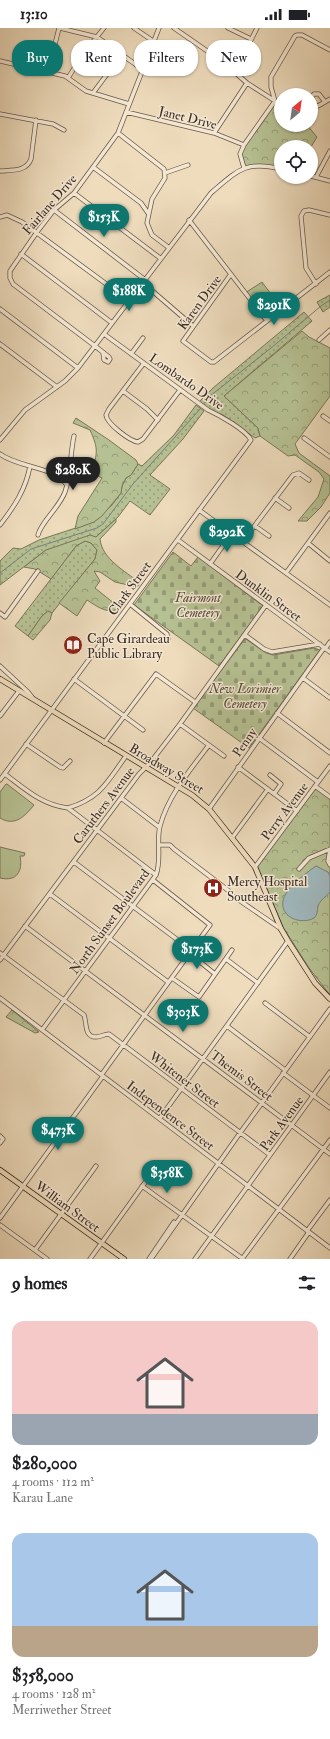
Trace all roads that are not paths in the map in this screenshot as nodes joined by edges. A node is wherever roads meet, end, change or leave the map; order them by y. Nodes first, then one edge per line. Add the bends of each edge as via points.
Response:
1 (59, 28) edge
2 (104, 28) edge
3 (134, 28) edge
4 (159, 28) edge
5 (174, 28) edge
6 (228, 28) edge
7 (257, 28) edge
8 (79, 30) edge
9 (97, 37) junction
10 (251, 39) joint
11 (56, 40) edge
12 (101, 40) edge
13 (152, 40) edge
14 (153, 40) edge
15 (206, 50) edge
16 (330, 50) edge
17 (0, 61) edge
18 (12, 64) edge
19 (61, 76) edge
20 (106, 76) edge
21 (139, 76) edge
22 (239, 76) edge
23 (68, 78) junction
24 (247, 83) junction
25 (93, 93) junction
26 (318, 94) edge
27 (330, 99) edge
28 (274, 101) junction
29 (325, 102) junction
30 (129, 104) junction
31 (318, 105) edge
32 (126, 112) junction
33 (0, 114) edge
34 (36, 120) junction
35 (64, 130) dead end
36 (118, 133) junction
37 (214, 133) junction
38 (244, 145) junction
39 (330, 152) edge
40 (188, 165) dead end
41 (93, 167) junction
42 (244, 168) junction
43 (274, 168) edge
44 (0, 171) edge
45 (165, 173) junction
46 (318, 173) edge
47 (318, 178) edge
48 (330, 181) edge
49 (74, 193) junction
50 (152, 199) junction
51 (141, 203) junction
52 (54, 210) junction
53 (148, 213) junction
54 (330, 215) edge
55 (0, 217) edge
56 (189, 220) junction
57 (37, 232) junction
58 (168, 247) junction
59 (21, 254) junction
60 (160, 258) junction
61 (330, 272) edge
62 (231, 274) junction
63 (143, 280) junction
64 (316, 284) junction
65 (128, 300) junction
66 (0, 309) edge
67 (267, 321) junction
68 (112, 322) junction
69 (193, 326) junction
70 (330, 330) edge
71 (104, 334) junction
72 (143, 338) dead end
73 (319, 340) dead end
74 (0, 344) edge
75 (95, 346) junction
76 (103, 353) dead end
77 (131, 354) junction
78 (144, 363) junction
79 (78, 368) junction
80 (58, 387) junction
81 (180, 390) junction
82 (123, 391) junction
83 (322, 416) dead end
84 (158, 420) junction
85 (330, 421) edge
86 (74, 436) dead end
87 (304, 438) dead end
88 (0, 440) edge
89 (246, 446) joint
90 (0, 454) edge
91 (330, 457) edge
92 (30, 466) junction
93 (68, 474) junction
94 (61, 479) junction
95 (309, 480) dead end
96 (67, 485) junction
97 (275, 498) junction
98 (289, 508) dead end
99 (199, 510) junction
100 (330, 513) edge
101 (0, 525) edge
102 (255, 526) junction
103 (232, 533) junction
104 (38, 535) dead end
105 (269, 536) dead end
106 (178, 540) junction
107 (243, 541) junction
108 (308, 543) junction
109 (330, 561) edge
110 (210, 564) junction
111 (38, 571) dead end
112 (286, 573) junction
113 (130, 604) junction
114 (266, 605) junction
115 (330, 605) edge
116 (0, 613) edge
117 (245, 635) junction
118 (168, 639) dead end
119 (330, 642) edge
120 (320, 644) junction
121 (325, 648) junction
122 (330, 652) edge
123 (0, 666) edge
124 (303, 678) junction
125 (0, 679) edge
126 (74, 679) junction
127 (19, 691) junction
128 (330, 698) edge
129 (33, 700) junction
130 (195, 702) junction
131 (51, 711) junction
132 (276, 713) junction
133 (0, 716) edge
134 (125, 717) junction
135 (180, 724) junction
136 (143, 730) dead end
137 (259, 738) junction
138 (104, 743) junction
139 (26, 744) junction
140 (209, 745) junction
141 (330, 753) edge
142 (126, 756) junction
143 (224, 756) dead end
144 (70, 761) dead end
145 (330, 766) edge
146 (145, 767) junction
147 (238, 767) junction
148 (5, 774) junction
149 (270, 775) dead end
150 (0, 780) edge
151 (318, 782) junction
152 (315, 786) junction
153 (178, 787) junction
154 (268, 789) junction
155 (274, 794) junction
156 (330, 797) edge
157 (121, 798) junction
158 (68, 808) junction
159 (209, 809) junction
160 (296, 810) junction
161 (160, 827) junction
162 (97, 830) junction
163 (232, 838) junction
164 (159, 845) junction
165 (74, 862) junction
166 (330, 865) edge
167 (255, 867) junction
168 (299, 869) dead end
169 (156, 875) junction
170 (153, 880) junction
171 (50, 894) junction
172 (133, 907) junction
173 (25, 926) junction
174 (281, 929) junction
175 (110, 938) junction
176 (288, 941) junction
177 (232, 950) dead end
178 (190, 952) junction
179 (2, 954) edge
180 (226, 959) junction
181 (0, 960) edge
182 (85, 971) junction
183 (215, 974) junction
184 (168, 982) junction
185 (258, 983) junction
186 (0, 998) edge
187 (330, 999) edge
188 (64, 1000) junction
189 (265, 1003) dead end
190 (330, 1009) edge
191 (145, 1015) junction
192 (227, 1026) junction
193 (42, 1030) junction
194 (310, 1037) junction
195 (123, 1044) junction
196 (203, 1058) junction
197 (284, 1072) junction
198 (330, 1072) edge
199 (103, 1075) junction
200 (181, 1088) junction
201 (313, 1096) junction
202 (262, 1102) junction
203 (330, 1108) edge
204 (160, 1118) junction
205 (292, 1125) junction
206 (240, 1133) junction
207 (330, 1140) edge
208 (323, 1149) junction
209 (330, 1154) edge
210 (270, 1155) junction
211 (218, 1163) junction
212 (96, 1166) dead end
213 (0, 1170) edge
214 (149, 1177) dead end
215 (248, 1185) junction
216 (142, 1186) junction
217 (23, 1187) junction
218 (330, 1200) edge
219 (279, 1209) junction
220 (182, 1214) junction
221 (62, 1215) junction
222 (0, 1218) edge
223 (0, 1225) edge
224 (308, 1232) junction
225 (212, 1236) junction
226 (101, 1243) junction
227 (330, 1248) edge
228 (36, 1250) junction
229 (48, 1259) edge
230 (90, 1259) edge
231 (124, 1259) edge
232 (150, 1259) edge
233 (195, 1259) edge
234 (243, 1259) edge
235 (290, 1259) edge

1 - 8 street
1 - 11 street
2 - 9 street
3 - 13 street
4 - 14 street, Fairlane Drive
5 - 15 street
6 - 10 street
7 - 10 street
8 - 9 street
9 - 12 street
9 - 23 street
16 - 28 street via 302,35 295,36 271,77
17 - 18 street
19 - 23 street
20 - 25 street
21 - 30 street, Fairlane Drive
22 - 24 street
23 - 25 street
24 - 28 street
24 - 37 street
25 - 30 street
26 - 29 street
27 - 29 street
28 - 38 street
29 - 31 street
30 - 32 street, Fairlane Drive
32 - 36 street, Fairlane Drive
32 - 37 street, Janet Drive
33 - 34 street
34 - 35 street
34 - 44 street via 32,159 29,165
36 - 41 street, Fairlane Drive
36 - 45 street via 161,165
37 - 38 street, Janet Drive
38 - 42 street via 240,154
39 - 46 street
40 - 45 street
41 - 49 street, Fairlane Drive
41 - 51 street
42 - 43 street via 258,165
42 - 56 street via 211,193
45 - 50 street via 163,182
47 - 48 street
49 - 52 street, Fairlane Drive
49 - 60 street
50 - 51 street
50 - 53 street
51 - 53 street
52 - 57 street, Fairlane Drive
52 - 63 street
53 - 58 street via 147,223 150,232
54 - 64 street via 309,210 304,211 301,216 306,268
55 - 57 street via 14,218
56 - 58 street
56 - 62 street
57 - 59 street, Fairlane Drive
57 - 65 street
58 - 60 street
59 - 68 street
59 - 75 street, Fairlane Drive via 10,269 9,276 12,282
60 - 63 street
61 - 64 street
62 - 67 street
62 - 69 street, Karen Drive
63 - 65 street
63 - 69 street
64 - 67 street
65 - 68 street
66 - 79 street
67 - 69 street, Karen Drive via 214,362 182,341
68 - 71 street
70 - 73 street
71 - 75 street
71 - 77 street, Lombardo Drive
72 - 77 street
74 - 80 street
75 - 76 street, Fairlane Drive
75 - 79 street
77 - 78 street, Lombardo Drive
78 - 81 street, Lombardo Drive
78 - 82 street
79 - 80 street
80 - 88 street via 25,410
81 - 84 street
81 - 89 street, Lombardo Drive via 250,437 251,440
82 - 84 street
82 - 84 street via 108,412 106,418 109,423 138,442
83 - 85 street
86 - 93 street
87 - 91 street
89 - 99 street, Clark Street
90 - 92 street via 18,464
92 - 94 street
92 - 101 street via 28,481 23,491
93 - 94 street
93 - 96 street
94 - 96 street
95 - 97 street via 295,473
96 - 104 street via 56,510 39,529
97 - 98 street
97 - 102 street
99 - 103 street
99 - 106 street, Clark Street
100 - 108 street
102 - 105 street
102 - 107 street
103 - 107 street
103 - 110 street
106 - 110 street, Dunklin Street
106 - 113 street, Clark Street
107 - 112 street
108 - 109 street
108 - 112 street
110 - 114 street, Dunklin Street
111 - 116 street via 5,616
112 - 115 street
113 - 118 street via 162,628
113 - 126 street, Clark Street
114 - 117 street, Caruthers Avenue
114 - 120 street, Dunklin Street
117 - 120 street via 272,652
117 - 130 street, Caruthers Avenue
119 - 121 street, Penny
120 - 121 street, Dunklin Street
121 - 122 street, Dunklin Street
121 - 124 street, Penny
123 - 129 street
124 - 128 street
124 - 132 street, Penny
125 - 127 main road, Broadway Street
126 - 131 street, Clark Street
126 - 134 street
127 - 129 main road, Broadway Street
127 - 133 street
129 - 131 main road, Broadway Street
130 - 134 street via 156,674
130 - 135 street, Caruthers Avenue
131 - 138 main road, Broadway Street
131 - 139 street, Clark Street
132 - 137 street, Penny
132 - 141 street
134 - 136 street
134 - 138 street
135 - 140 street
135 - 146 street, Caruthers Avenue
137 - 147 street, Penny
137 - 151 street
138 - 142 main road, Broadway Street
139 - 144 street via 60,767 63,768
139 - 148 street, Clark Street
140 - 143 street
140 - 153 street, North Sunset Boulevard
142 - 146 main road, Broadway Street
142 - 158 street via 96,794
145 - 151 street, Perry Avenue
146 - 153 main road, Broadway Street
146 - 157 street, Caruthers Avenue
147 - 154 street
147 - 159 street, Penny
148 - 150 street, Clark Street
148 - 158 street via 38,799
149 - 155 street via 281,784
151 - 152 street, Perry Avenue
152 - 156 street
152 - 160 street, Perry Avenue
153 - 159 main road, Broadway Street
153 - 161 street, North Sunset Boulevard
154 - 155 street
154 - 163 street
155 - 160 street
157 - 161 street
157 - 162 street, Caruthers Avenue
158 - 162 street
159 - 163 main road, Broadway Street
160 - 167 street, Perry Avenue
161 - 164 street, North Sunset Boulevard
162 - 165 street, Caruthers Avenue
162 - 169 street
163 - 167 main road, Broadway Street
164 - 169 street, North Sunset Boulevard via 160,865
164 - 174 street via 170,845 233,896
165 - 171 street, Caruthers Avenue
165 - 172 street
166 - 168 street via 330,849 309,858
167 - 174 main road, Broadway Street
169 - 170 street, North Sunset Boulevard
170 - 172 street, North Sunset Boulevard
170 - 178 street via 210,925
171 - 173 street, Caruthers Avenue
171 - 175 street
172 - 175 street, North Sunset Boulevard
172 - 178 street
173 - 179 street, Caruthers Avenue
173 - 182 street, Themis Street
174 - 176 main road, Broadway Street
175 - 182 street, North Sunset Boulevard
175 - 184 street
176 - 185 street
176 - 187 main road, Broadway Street via 315,983
177 - 180 street
178 - 183 street
178 - 184 street
179 - 181 street, Caruthers Avenue
179 - 188 street, Whitener Street
180 - 183 street
180 - 185 street
182 - 188 street, North Sunset Boulevard
182 - 191 street, Themis Street
183 - 184 street via 199,997 172,978
184 - 191 street
185 - 192 street
186 - 193 street, Independence Street
188 - 193 street, North Sunset Boulevard
188 - 195 street, Whitener Street via 84,1015 89,1035 94,1037 109,1034
189 - 194 street
190 - 194 street
191 - 195 street
191 - 196 street, Themis Street
192 - 196 street
192 - 197 street
193 - 199 street, Independence Street
194 - 197 street
195 - 199 street
195 - 200 street, Whitener Street
196 - 200 street
196 - 202 street, Themis Street
197 - 201 street
197 - 202 street
198 - 201 street, Park Avenue
199 - 204 street, Independence Street
199 - 217 street
200 - 204 street
200 - 206 street, Whitener Street
201 - 203 street
201 - 205 street, Park Avenue
202 - 205 street, Themis Street
202 - 206 street
204 - 211 street, Independence Street
205 - 208 street, Themis Street
205 - 210 street, Park Avenue
206 - 210 street, Whitener Street
206 - 211 street
207 - 208 street
208 - 209 street, Themis Street
208 - 219 street
210 - 215 street, Park Avenue
211 - 215 street, Independence Street
211 - 220 street
212 - 221 street
213 - 217 main road, William Street
214 - 216 street
215 - 219 street, Independence Street
215 - 225 street, Park Avenue
216 - 220 street
216 - 226 street
217 - 221 main road, William Street
217 - 222 street
218 - 224 street
219 - 224 street, Independence Street
219 - 234 street
220 - 225 street
220 - 232 street
221 - 226 main road, William Street
221 - 228 street
223 - 228 street
224 - 227 street, Independence Street
224 - 235 street
225 - 233 street, Park Avenue
225 - 234 street
226 - 230 street
226 - 231 main road, William Street
228 - 229 street

